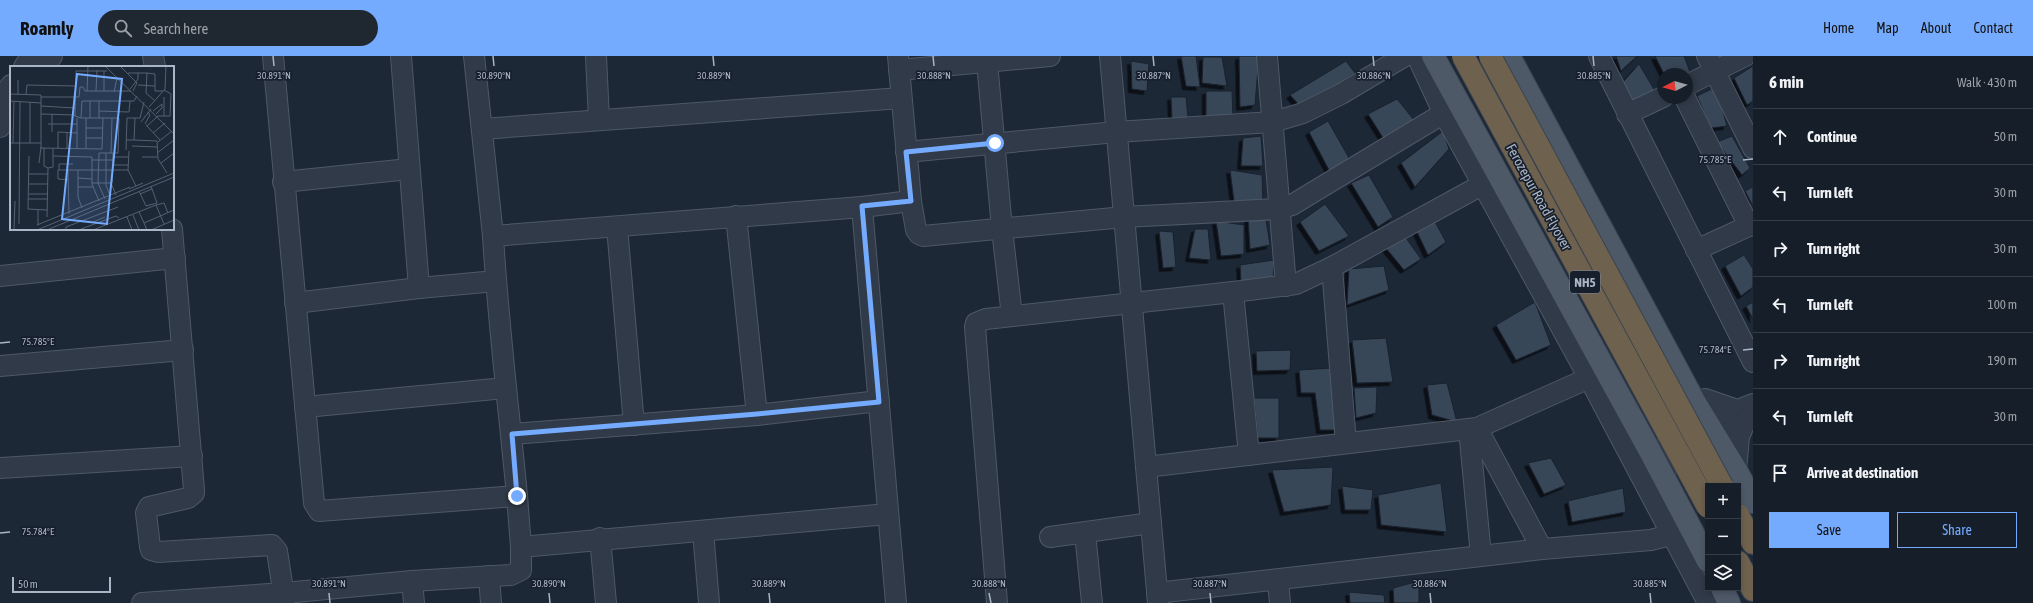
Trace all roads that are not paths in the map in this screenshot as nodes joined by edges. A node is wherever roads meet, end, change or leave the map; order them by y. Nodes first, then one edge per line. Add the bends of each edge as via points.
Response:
1 (31, 56) edge
2 (52, 56) edge
3 (153, 56) edge
4 (272, 56) edge
5 (400, 56) edge
6 (474, 56) edge
7 (596, 56) edge
8 (1045, 56) edge
9 (1050, 56) edge
10 (1110, 56) edge
11 (1268, 56) edge
12 (1405, 56) edge
13 (1417, 56) edge
14 (1433, 56) edge
15 (1462, 56) edge
16 (1490, 56) edge
17 (1509, 56) edge
18 (1599, 56) edge
19 (1745, 56) edge
20 (943, 61) edge
21 (987, 62) junction
22 (898, 63) edge
23 (1711, 63) edge
24 (25, 66) edge
25 (45, 66) edge
26 (155, 66) edge
27 (1693, 80) edge
28 (901, 98) junction
29 (1657, 100) edge
30 (1688, 104) edge
31 (1451, 109) junction
32 (1627, 114) junction
33 (599, 120) junction
34 (1273, 122) junction
35 (482, 129) junction
36 (1116, 132) junction
37 (995, 143) junction
38 (1753, 148) edge
39 (906, 152) junction
40 (410, 169) junction
41 (1490, 180) junction
42 (283, 182) junction
43 (911, 201) junction
44 (862, 206) junction
45 (1279, 209) junction
46 (736, 216) junction
47 (1124, 217) junction
48 (1751, 225) edge
49 (617, 227) junction
50 (1002, 229) junction
51 (172, 230) edge
52 (493, 236) junction
53 (1696, 250) junction
54 (174, 258) junction
55 (1332, 266) junction
56 (0, 276) edge
57 (496, 281) junction
58 (1286, 286) junction
59 (419, 288) junction
60 (1233, 292) junction
61 (1132, 302) junction
62 (294, 303) junction
63 (1012, 316) junction
64 (183, 350) junction
65 (1753, 362) edge
66 (0, 366) edge
67 (1596, 373) junction
68 (505, 388) junction
69 (1694, 401) junction
70 (879, 402) junction
71 (305, 407) junction
72 (1747, 412) edge
73 (757, 414) junction
74 (634, 425) junction
75 (1473, 429) junction
76 (1712, 433) junction
77 (512, 434) junction
78 (1346, 443) junction
79 (1249, 455) junction
80 (192, 456) junction
81 (1656, 463) junction
82 (1146, 467) junction
83 (0, 468) edge
84 (1729, 478) edge
85 (517, 496) junction
86 (1705, 502) edge
87 (1753, 502) edge
88 (888, 514) junction
89 (1740, 519) edge
90 (1151, 523) junction
91 (1689, 524) junction
92 (702, 530) junction
93 (1085, 533) junction
94 (1670, 535) junction
95 (1050, 537) dead end
96 (600, 538) junction
97 (1753, 543) edge
98 (521, 547) junction
99 (1542, 548) junction
100 (1705, 555) edge
101 (1481, 556) junction
102 (1741, 568) edge
103 (489, 576) junction
104 (412, 581) junction
105 (1278, 581) junction
106 (1753, 590) edge
107 (1723, 591) edge
108 (284, 598) edge
109 (1158, 598) edge
110 (142, 603) edge
111 (147, 603) edge
112 (414, 603) edge
113 (491, 603) edge
114 (606, 603) edge
115 (709, 603) edge
116 (896, 603) edge
117 (997, 603) edge
118 (1092, 603) edge
119 (1280, 603) edge
120 (1708, 603) edge
121 (1729, 603) edge

1 - 24 street
2 - 25 street
3 - 26 street
4 - 42 street
5 - 40 street
6 - 35 street
7 - 33 street
8 - 9 street
8 - 21 street
10 - 36 street
11 - 34 street
12 - 34 street via 1316,107
13 - 31 street
14 - 31 main road
15 - 86 highway, Ferozepur Road Flyover / NH5, bridge
16 - 84 highway, Ferozepur Road Flyover / NH5, bridge
17 - 69 main road
18 - 32 street
19 - 23 street
20 - 21 street
20 - 22 street
21 - 37 street
22 - 28 street
23 - 27 street
23 - 38 street
28 - 33 street
28 - 39 street
29 - 32 street
30 - 48 street
31 - 41 main road
31 - 45 street via 1310,195
32 - 53 street
33 - 35 street
34 - 36 street
34 - 45 street
35 - 52 street
36 - 37 street
36 - 47 street
37 - 39 street
37 - 50 street
39 - 43 street
40 - 42 street
40 - 59 street
41 - 55 street
41 - 67 main road
42 - 62 street
43 - 44 street
43 - 50 street via 916,230 923,236
44 - 46 street
44 - 70 street
45 - 47 street
45 - 58 street
46 - 49 street
46 - 73 street
47 - 50 street
47 - 61 street
48 - 53 street
49 - 52 street
49 - 74 street
50 - 63 street
51 - 54 street
52 - 57 street
53 - 65 street
54 - 56 street
54 - 64 street
55 - 58 street via 1305,280
55 - 78 street
57 - 59 street
57 - 68 street
58 - 60 street
59 - 62 street
60 - 61 street
60 - 79 street
61 - 63 street
61 - 82 street
62 - 71 street
63 - 117 street via 981,319 974,328
64 - 66 street
64 - 80 street
67 - 75 street
67 - 81 main road
67 - 94 street
68 - 71 street
68 - 77 street
69 - 72 street via 1705,399
69 - 76 main road
70 - 73 street
70 - 88 street
71 - 85 street via 314,503 319,511
72 - 76 street
72 - 84 street
73 - 74 street
74 - 77 street
75 - 78 street
75 - 99 street
75 - 101 street
76 - 81 street
76 - 84 main road
77 - 85 street
78 - 79 street
79 - 82 street
80 - 83 street
80 - 108 street via 194,493 188,498 155,505 147,510 151,550 158,552 272,545 277,551
81 - 91 main road
82 - 90 street
84 - 87 main road
85 - 98 street
88 - 92 street
88 - 116 street
89 - 97 highway
90 - 93 street
90 - 109 street
91 - 94 street
91 - 100 main road
92 - 96 street
92 - 115 street
93 - 95 street
93 - 118 street
94 - 99 street via 1650,540
94 - 120 street
96 - 98 street
96 - 114 street
98 - 103 street via 521,570 511,575
99 - 101 street
101 - 105 street
102 - 106 highway
103 - 104 street
103 - 113 street
104 - 108 street
104 - 112 street
105 - 109 street
105 - 119 street
107 - 121 main road
108 - 111 street
110 - 111 street

